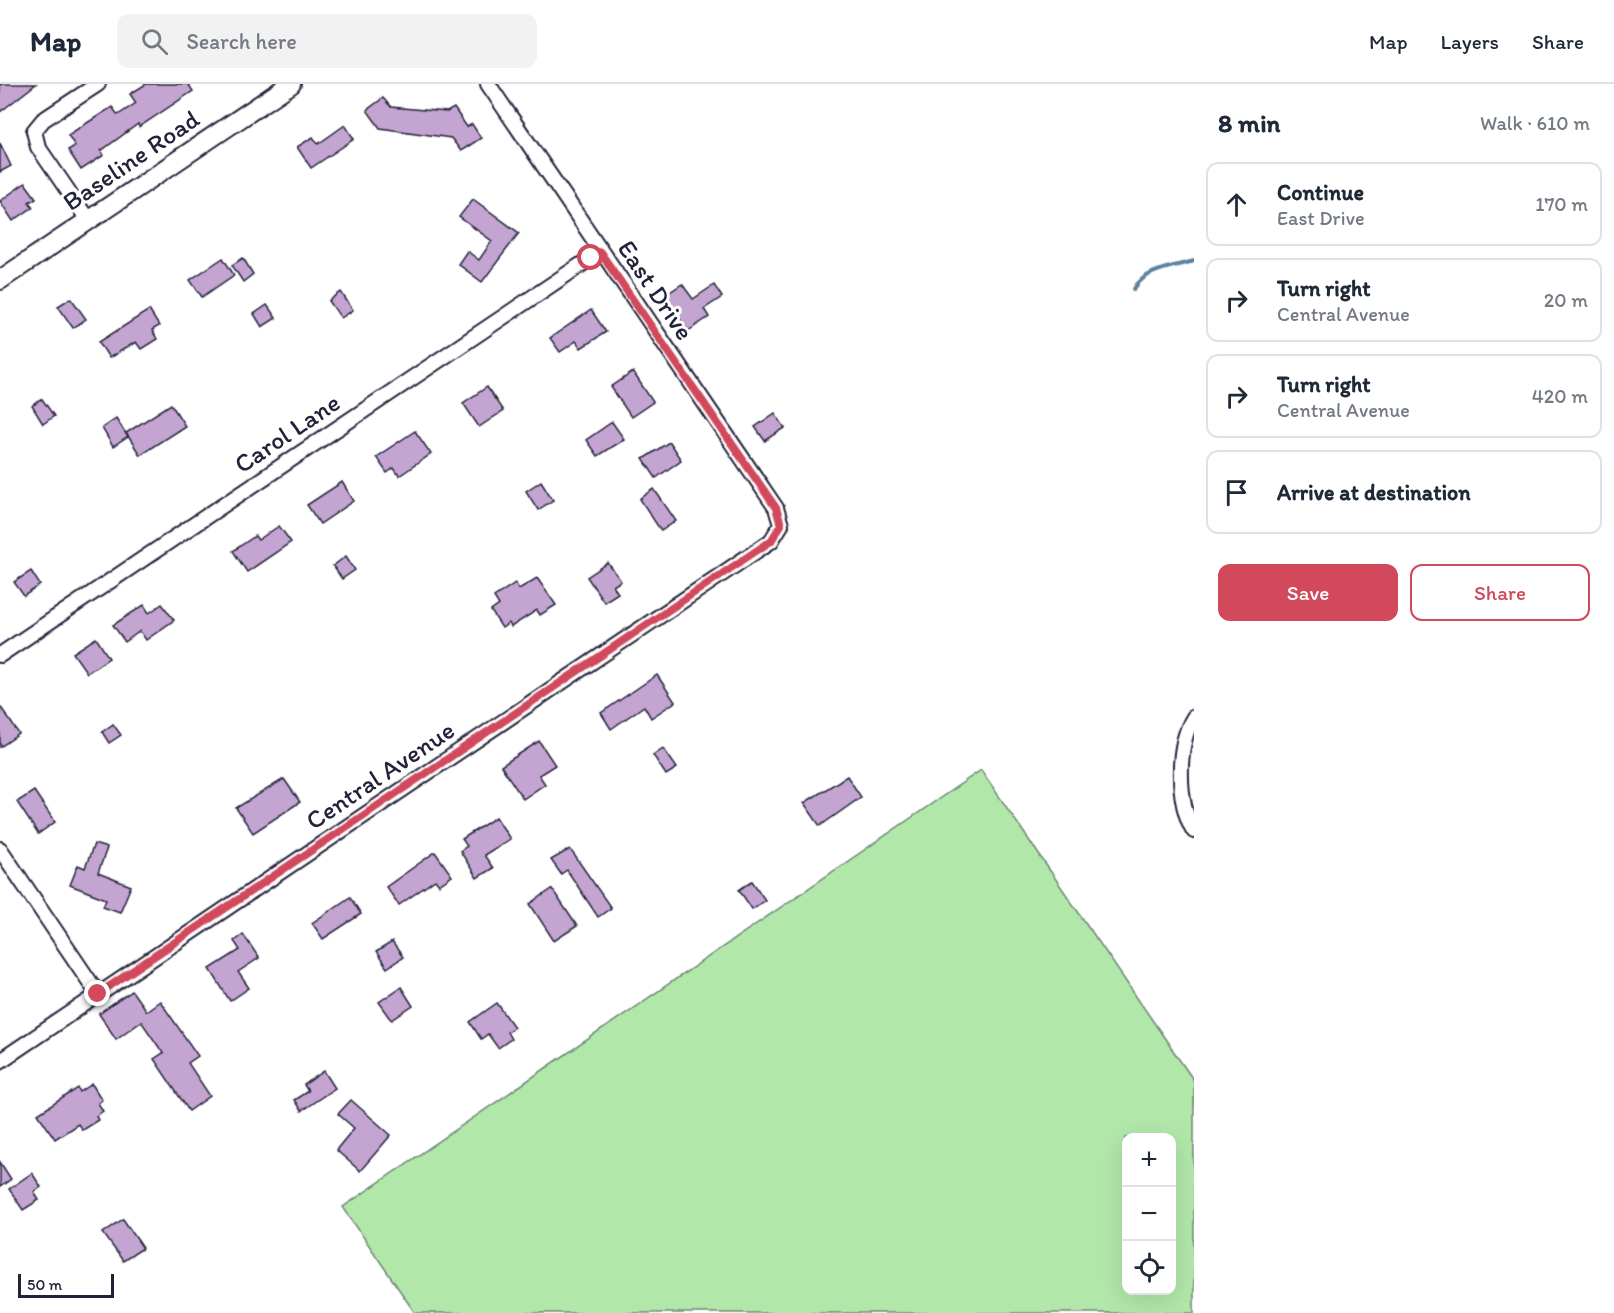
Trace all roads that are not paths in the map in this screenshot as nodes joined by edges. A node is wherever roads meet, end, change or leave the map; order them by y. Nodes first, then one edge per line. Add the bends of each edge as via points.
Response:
1 (98, 84) edge
2 (291, 84) edge
3 (488, 84) edge
4 (88, 220) junction
5 (600, 252) junction
6 (0, 280) edge
7 (781, 525) joint
8 (0, 655) edge
9 (1194, 717) edge
10 (1194, 831) edge
11 (0, 849) edge
12 (98, 994) junction
13 (0, 1061) edge

1 - 4 street via 43,120 34,131 38,147
2 - 4 main road, Baseline Road
3 - 5 street, East Drive
4 - 6 main road, Baseline Road
5 - 7 street, East Drive via 776,508
5 - 8 street, Carol Lane
7 - 12 street, Central Avenue via 771,541
9 - 10 street via 1180,777 1186,819
11 - 12 street
12 - 13 street, Central Avenue

